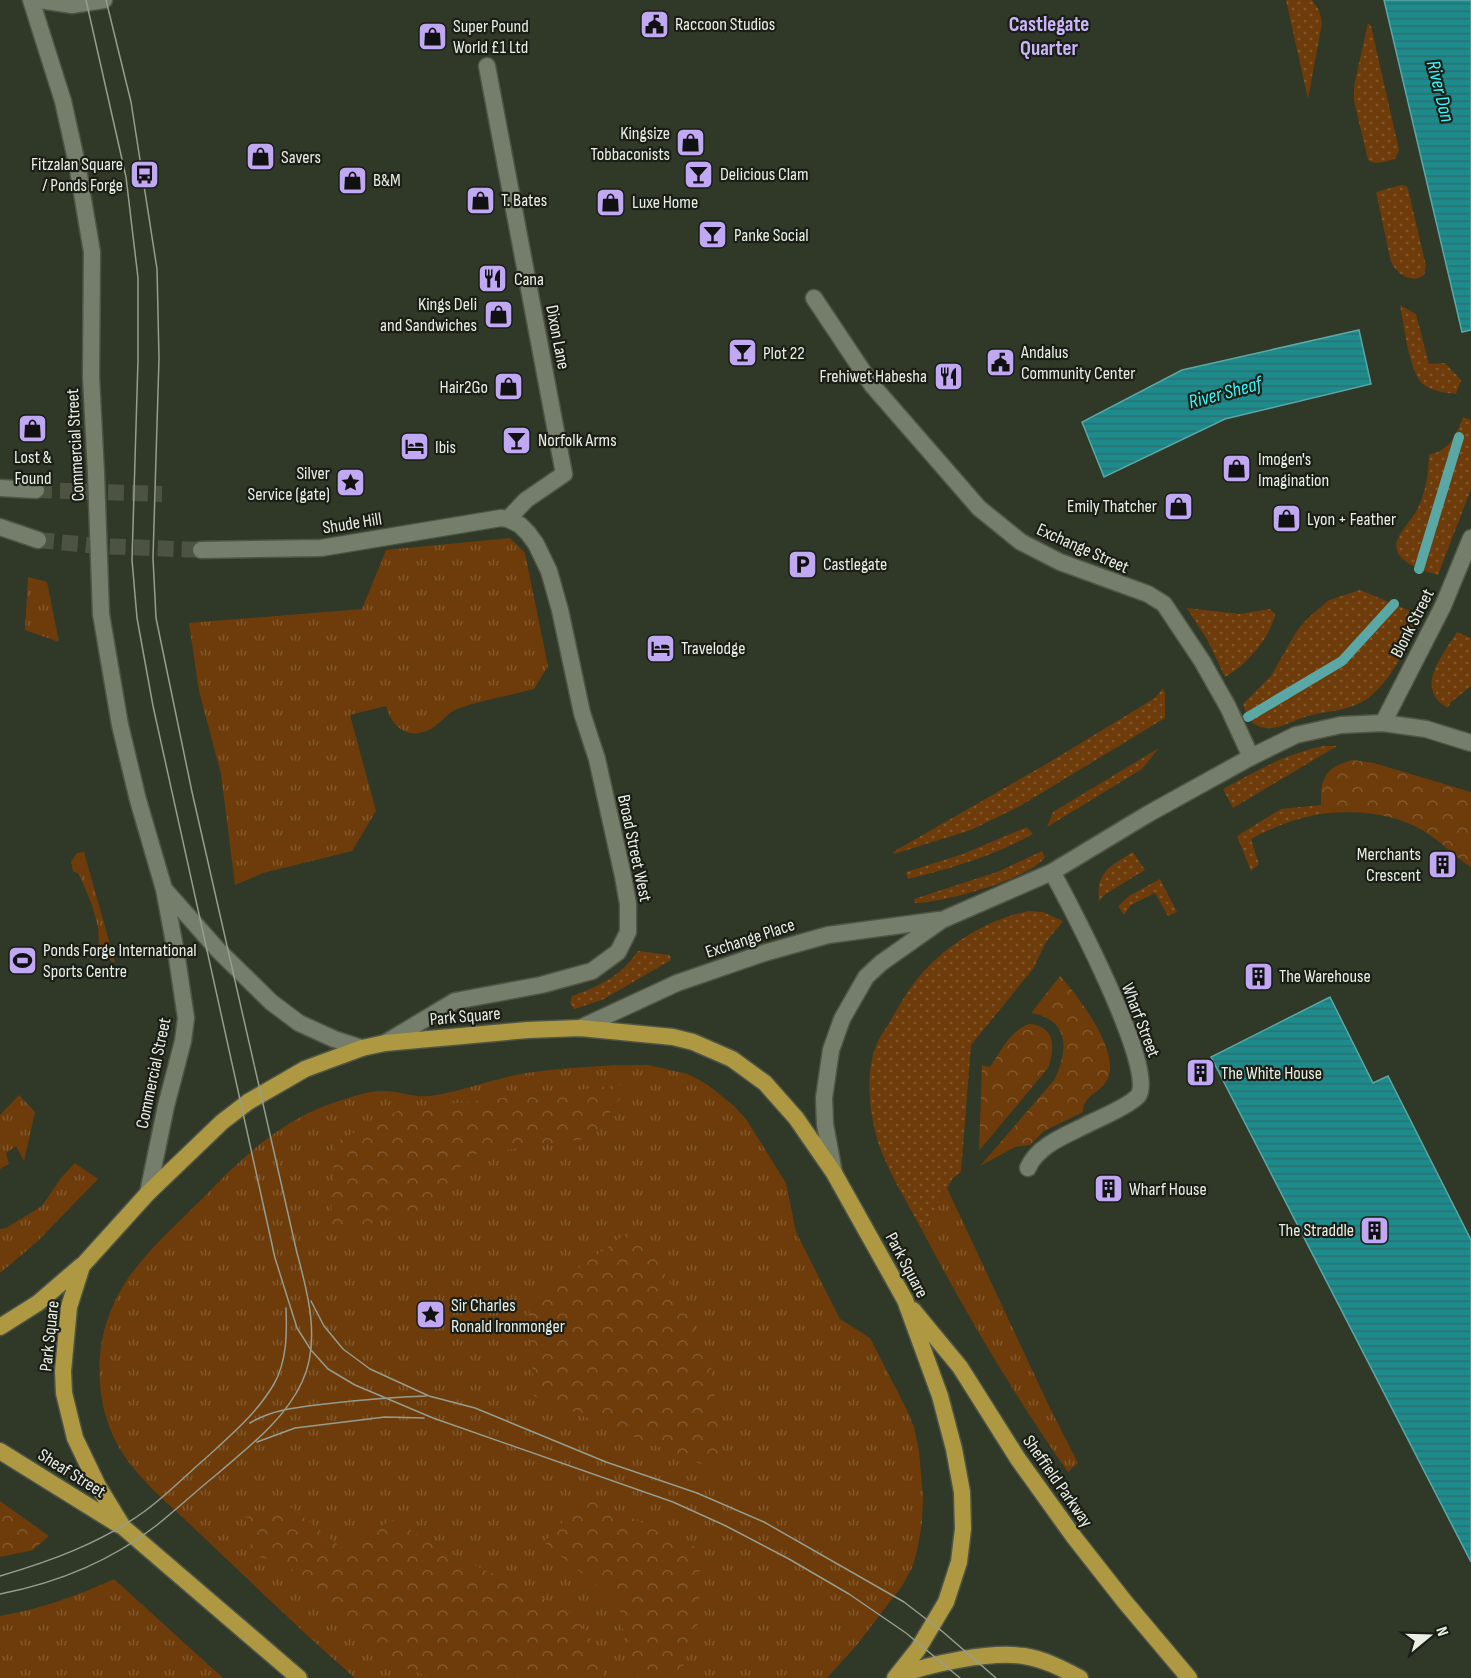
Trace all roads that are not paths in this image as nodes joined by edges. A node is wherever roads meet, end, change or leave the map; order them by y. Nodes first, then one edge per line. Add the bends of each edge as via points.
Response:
1 (31, 0) edge
2 (40, 0) edge
3 (104, 0) edge
4 (487, 66) dead end
5 (814, 298) dead end
6 (0, 489) edge
7 (36, 490) tunnel mouth
8 (508, 519) junction
9 (0, 527) edge
10 (1471, 538) edge
11 (38, 540) tunnel mouth
12 (201, 550) tunnel mouth
13 (1383, 723) junction
14 (1471, 743) edge
15 (1251, 757) junction
16 (1052, 872) junction
17 (164, 889) junction
18 (942, 920) junction
19 (580, 1028) junction
20 (385, 1043) junction
21 (362, 1048) junction
22 (1028, 1168) dead end
23 (834, 1173) junction
24 (148, 1193) junction
25 (82, 1266) junction
26 (905, 1300) junction
27 (0, 1327) edge
28 (0, 1451) edge
29 (123, 1527) junction
30 (895, 1677) edge
31 (299, 1678) edge
32 (1080, 1678) edge
33 (1189, 1678) edge

1 - 17 street, Commercial Street, bridge via 63,101 92,252 91,377 101,614 123,736
2 - 3 street via 72,5
4 - 8 street, Dixon Lane via 564,474 526,500
5 - 15 street, Exchange Street via 872,385 979,508 1021,542 1164,604 1202,661
6 - 7 street
8 - 12 street, Shude Hill via 321,548
8 - 20 street, Broad Street West via 520,525 536,544 549,571 623,876 628,932 618,952 592,971 454,1001
9 - 11 street
10 - 13 street, Blonk Street via 1443,606
13 - 14 street via 1426,729
13 - 15 street via 1341,725 1296,735
15 - 16 street
16 - 18 street, Exchange Place
16 - 22 street, Wharf Street via 1083,928 1134,1046 1142,1086 1138,1096 1122,1107 1051,1143 1030,1161
17 - 21 street, Commercial Street via 271,1002 299,1023
17 - 24 street, Commercial Street via 186,1018
18 - 19 street, Exchange Place via 828,935 764,953 677,983
18 - 23 street, Exchange Place via 866,977 842,1019 831,1050 824,1098
19 - 20 highway, Park Square
19 - 23 highway, Park Square via 673,1037 732,1059 777,1094
20 - 21 highway, Park Square
21 - 24 highway, Park Square via 305,1069 248,1102
23 - 26 highway, Park Square
24 - 25 highway, Park Square
25 - 27 highway via 38,1303
25 - 29 highway, Park Square via 69,1307 64,1393 75,1438
26 - 30 highway, Park Square via 940,1396 954,1449 962,1492 963,1529 959,1563 946,1602 918,1649
26 - 33 highway, Sheffield Parkway via 960,1367 1012,1450 1074,1537
28 - 29 highway, Sheaf Street
29 - 31 highway, Park Square
30 - 32 highway via 999,1655 1042,1660

